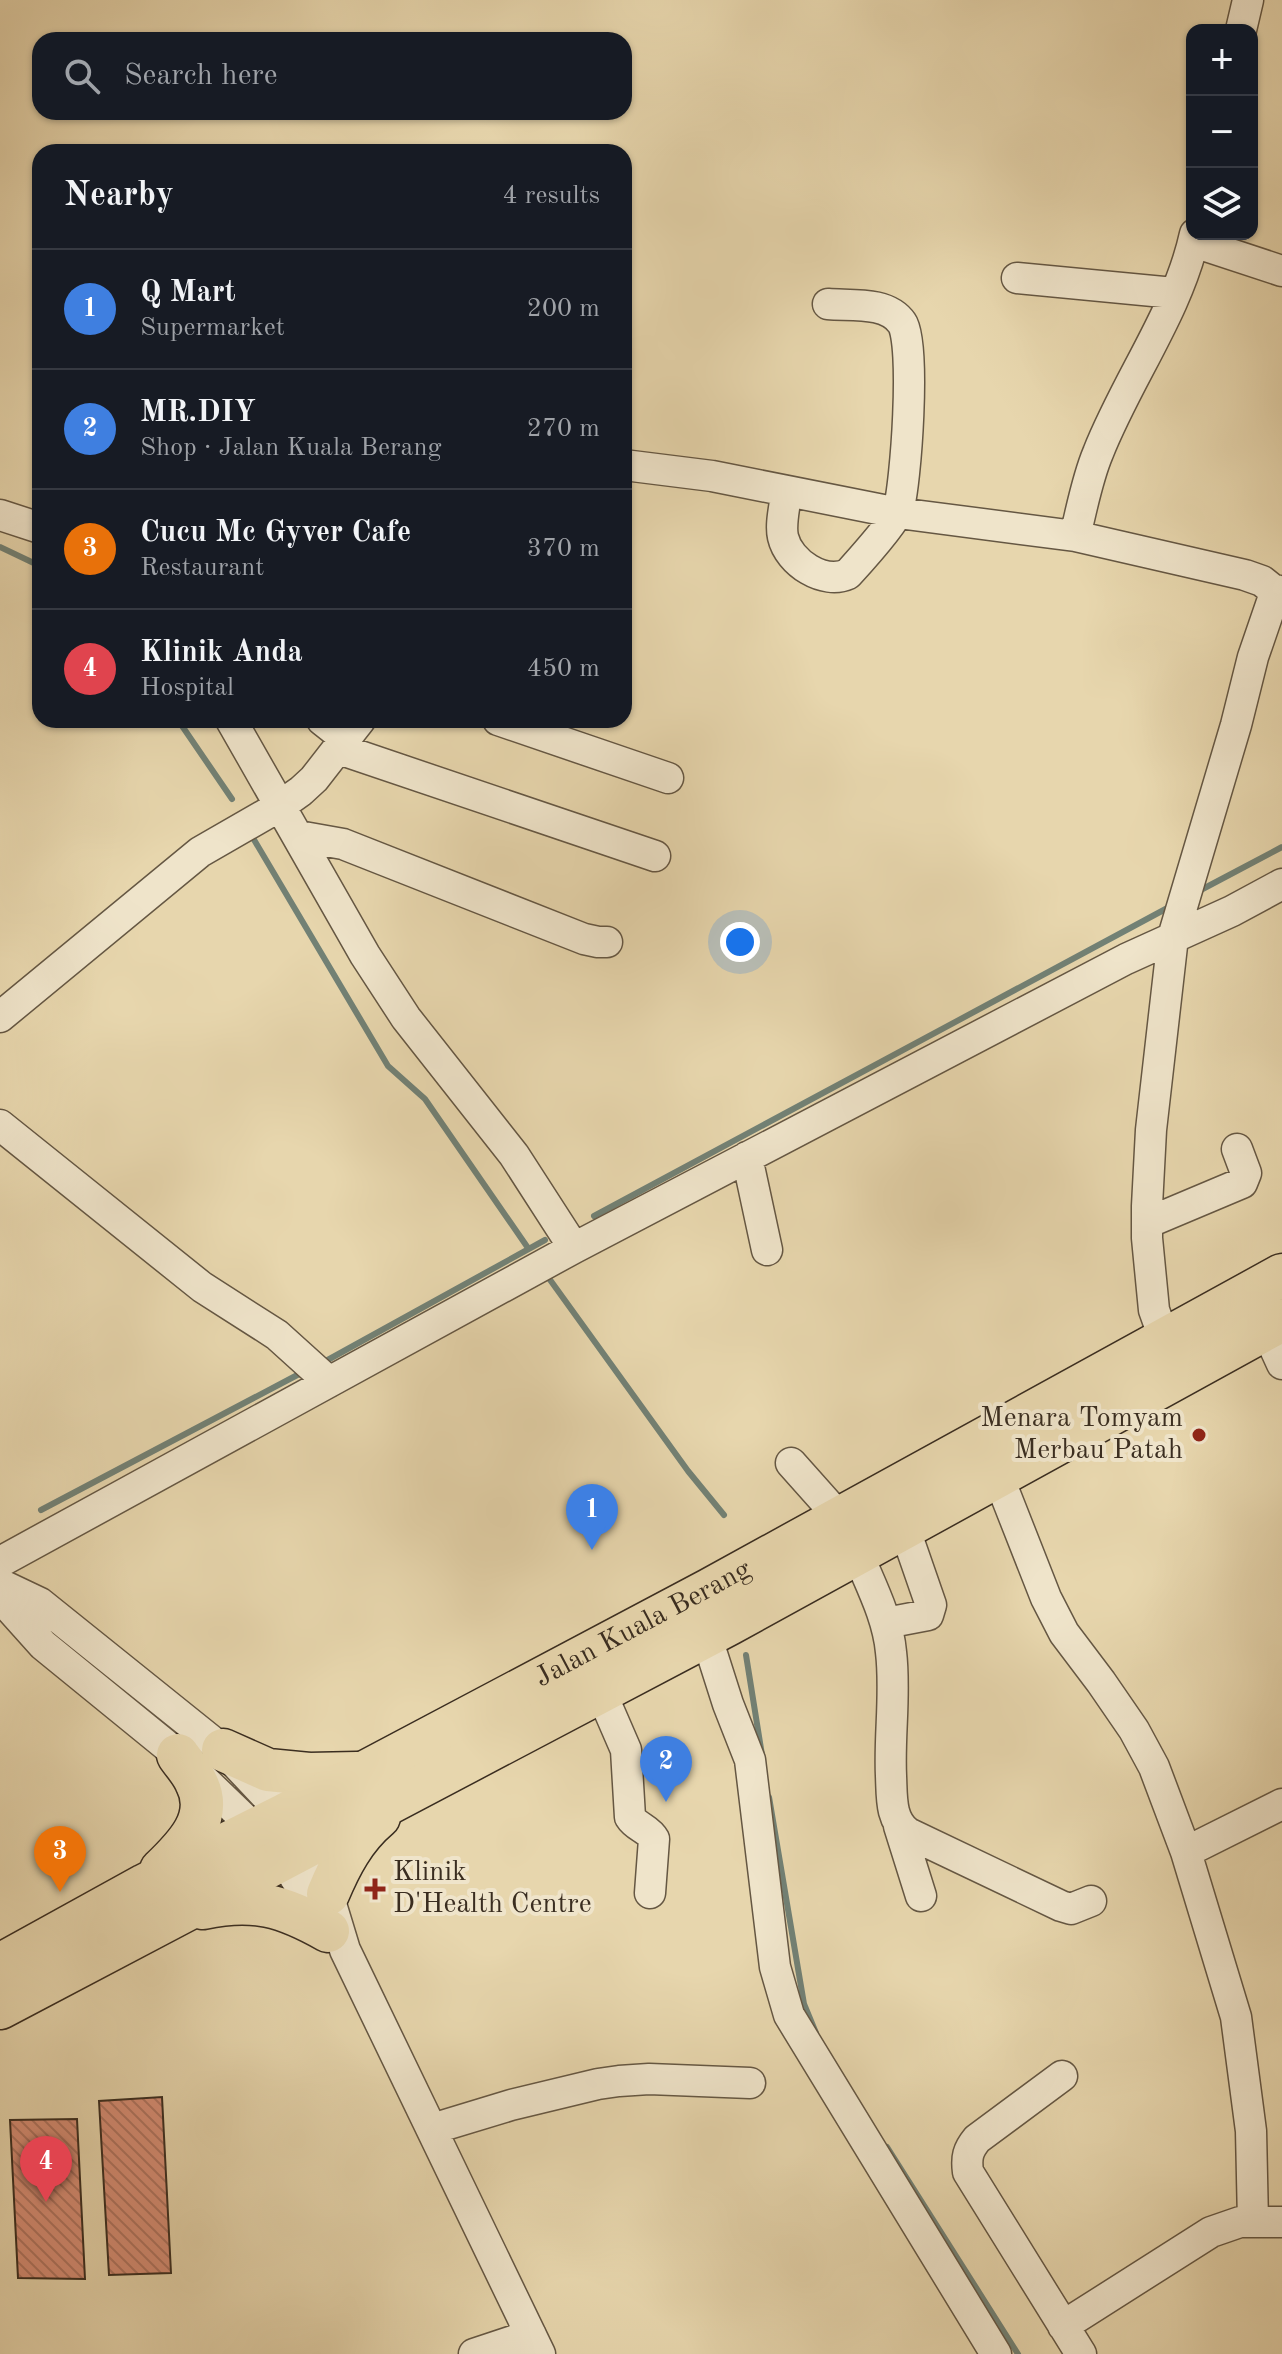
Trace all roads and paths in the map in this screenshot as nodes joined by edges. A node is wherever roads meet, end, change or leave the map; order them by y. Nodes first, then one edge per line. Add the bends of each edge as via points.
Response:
1 (1248, 0) edge
2 (1242, 24) edge
3 (1193, 240) edge
4 (1199, 240) edge
5 (1282, 271) edge
6 (1017, 278) dead end
7 (1174, 293) junction
8 (828, 304) dead end
9 (632, 466) edge
10 (786, 493) junction
11 (898, 513) junction
12 (0, 515) edge
13 (32, 525) edge
14 (1075, 536) junction
15 (1279, 593) edge
16 (236, 728) edge
17 (521, 728) edge
18 (349, 736) edge
19 (668, 778) dead end
20 (280, 806) junction
21 (298, 836) junction
22 (655, 856) dead end
23 (1282, 884) edge
24 (1174, 931) junction
25 (607, 942) dead end
26 (0, 1017) edge
27 (0, 1125) edge
28 (1237, 1149) dead end
29 (747, 1157) junction
30 (1147, 1223) junction
31 (574, 1248) junction
32 (767, 1250) dead end
33 (1282, 1275) edge
34 (1164, 1338) junction
35 (1277, 1338) edge
36 (329, 1382) junction
37 (791, 1463) dead end
38 (998, 1476) junction
39 (904, 1527) junction
40 (848, 1535) junction
41 (0, 1562) edge
42 (0, 1584) edge
43 (0, 1597) edge
44 (886, 1623) junction
45 (706, 1635) junction
46 (600, 1690) junction
47 (223, 1750) junction
48 (178, 1755) junction
49 (365, 1773) junction
50 (408, 1794) junction
51 (1282, 1804) edge
52 (899, 1826) junction
53 (282, 1837) junction
54 (1186, 1852) junction
55 (145, 1885) junction
56 (650, 1893) dead end
57 (921, 1896) dead end
58 (1091, 1901) dead end
59 (180, 1913) junction
60 (334, 1925) junction
61 (0, 1964) edge
62 (0, 2008) edge
63 (1062, 2076) dead end
64 (750, 2083) dead end
65 (432, 2129) junction
66 (1267, 2222) edge
67 (1063, 2326) junction
68 (535, 2345) edge
69 (474, 2354) edge
70 (996, 2354) edge
71 (1081, 2354) edge

1 - 2 street
3 - 7 street
4 - 5 street
6 - 7 street
7 - 14 street via 1097,454
8 - 11 street via 882,308 903,324 907,334 909,398
9 - 10 street
10 - 11 street
10 - 11 street via 783,538 788,548 800,563 830,577 848,574
11 - 14 street
12 - 13 street
14 - 15 street via 1245,575
15 - 24 street via 1253,657
16 - 20 street
17 - 19 street
18 - 20 street via 307,785
18 - 22 street
20 - 21 street
20 - 26 street via 200,852
21 - 25 street via 343,844 584,939
21 - 31 street via 385,988 514,1155
23 - 24 street via 1232,911
24 - 29 street
24 - 30 street via 1151,1130
27 - 36 street via 202,1287 277,1335
28 - 30 street via 1246,1173 1242,1183
29 - 31 street
29 - 32 street
30 - 34 street via 1154,1310
31 - 36 street
33 - 34 highway, Jalan Kuala Berang
34 - 40 highway, Jalan Kuala Berang
35 - 38 highway, Jalan Kuala Berang
36 - 41 street
37 - 40 street
38 - 39 highway, Jalan Kuala Berang
38 - 54 street via 1046,1598 1064,1633 1134,1730
39 - 40 highway, Jalan Kuala Berang
39 - 44 street via 931,1610
40 - 44 street
40 - 45 highway, Jalan Kuala Berang
40 - 49 highway, Jalan Kuala Berang via 709,1590
42 - 47 street via 40,1603
43 - 48 street via 43,1645
44 - 52 street via 893,1808
45 - 46 highway, Jalan Kuala Berang
45 - 70 street via 750,1760 775,1967 789,2015
46 - 50 highway, Jalan Kuala Berang
46 - 56 street via 626,1750 630,1817 654,1839
47 - 49 highway via 268,1770
47 - 53 street
48 - 53 street
48 - 55 highway via 196,1780 203,1810 190,1838
49 - 53 highway, Jalan Kuala Berang
50 - 53 highway, Jalan Kuala Berang
50 - 60 highway via 360,1835 338,1869
51 - 54 street
52 - 57 street
52 - 58 street via 1061,1906 1071,1909
53 - 55 highway, Jalan Kuala Berang
53 - 59 highway, Jalan Kuala Berang
53 - 60 street
54 - 66 street via 1236,2017
55 - 61 highway, Jalan Kuala Berang
59 - 60 highway via 217,1905 266,1905
59 - 62 highway, Jalan Kuala Berang
60 - 65 street
63 - 67 street via 977,2139 966,2160 968,2172
64 - 65 street via 608,2082
65 - 68 street
66 - 67 street via 1211,2232
67 - 71 street
68 - 69 street

